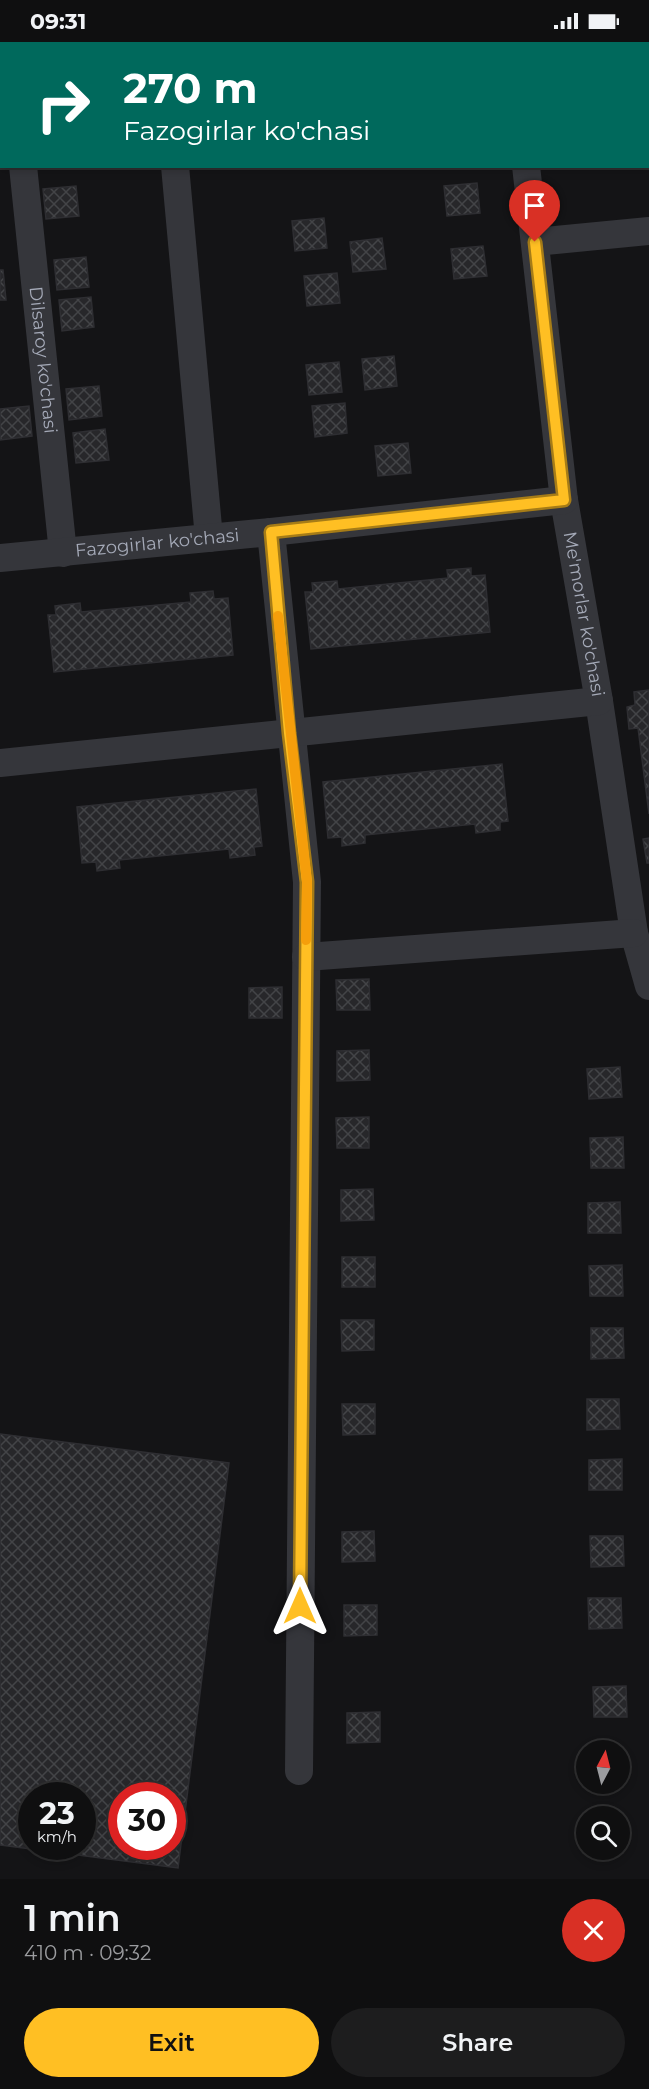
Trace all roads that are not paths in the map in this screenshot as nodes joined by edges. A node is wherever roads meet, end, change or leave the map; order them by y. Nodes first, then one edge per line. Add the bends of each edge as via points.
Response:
1 (23, 168) edge
2 (175, 168) edge
3 (526, 168) edge
4 (649, 231) edge
5 (535, 242) junction
6 (564, 500) junction
7 (271, 532) junction
8 (209, 538) junction
9 (63, 553) junction
10 (0, 558) edge
11 (599, 701) junction
12 (289, 733) junction
13 (0, 763) edge
14 (634, 933) junction
15 (306, 957) junction
16 (649, 986) edge
17 (299, 1771) dead end

1 - 9 street, Dilsaroy ko'chasi
2 - 8 street
3 - 5 street, Me'morlar ko'chasi
4 - 5 street
5 - 6 street, Me'morlar ko'chasi
6 - 7 street, Fazogirlar ko'chasi
6 - 11 street, Me'morlar ko'chasi
7 - 8 street, Fazogirlar ko'chasi
7 - 12 street
8 - 9 street, Fazogirlar ko'chasi
9 - 10 street, Fazogirlar ko'chasi
11 - 12 street
11 - 14 street, Me'morlar ko'chasi
12 - 13 street
12 - 15 street via 307,882
14 - 15 street
14 - 16 street, Me'morlar ko'chasi
15 - 17 street

